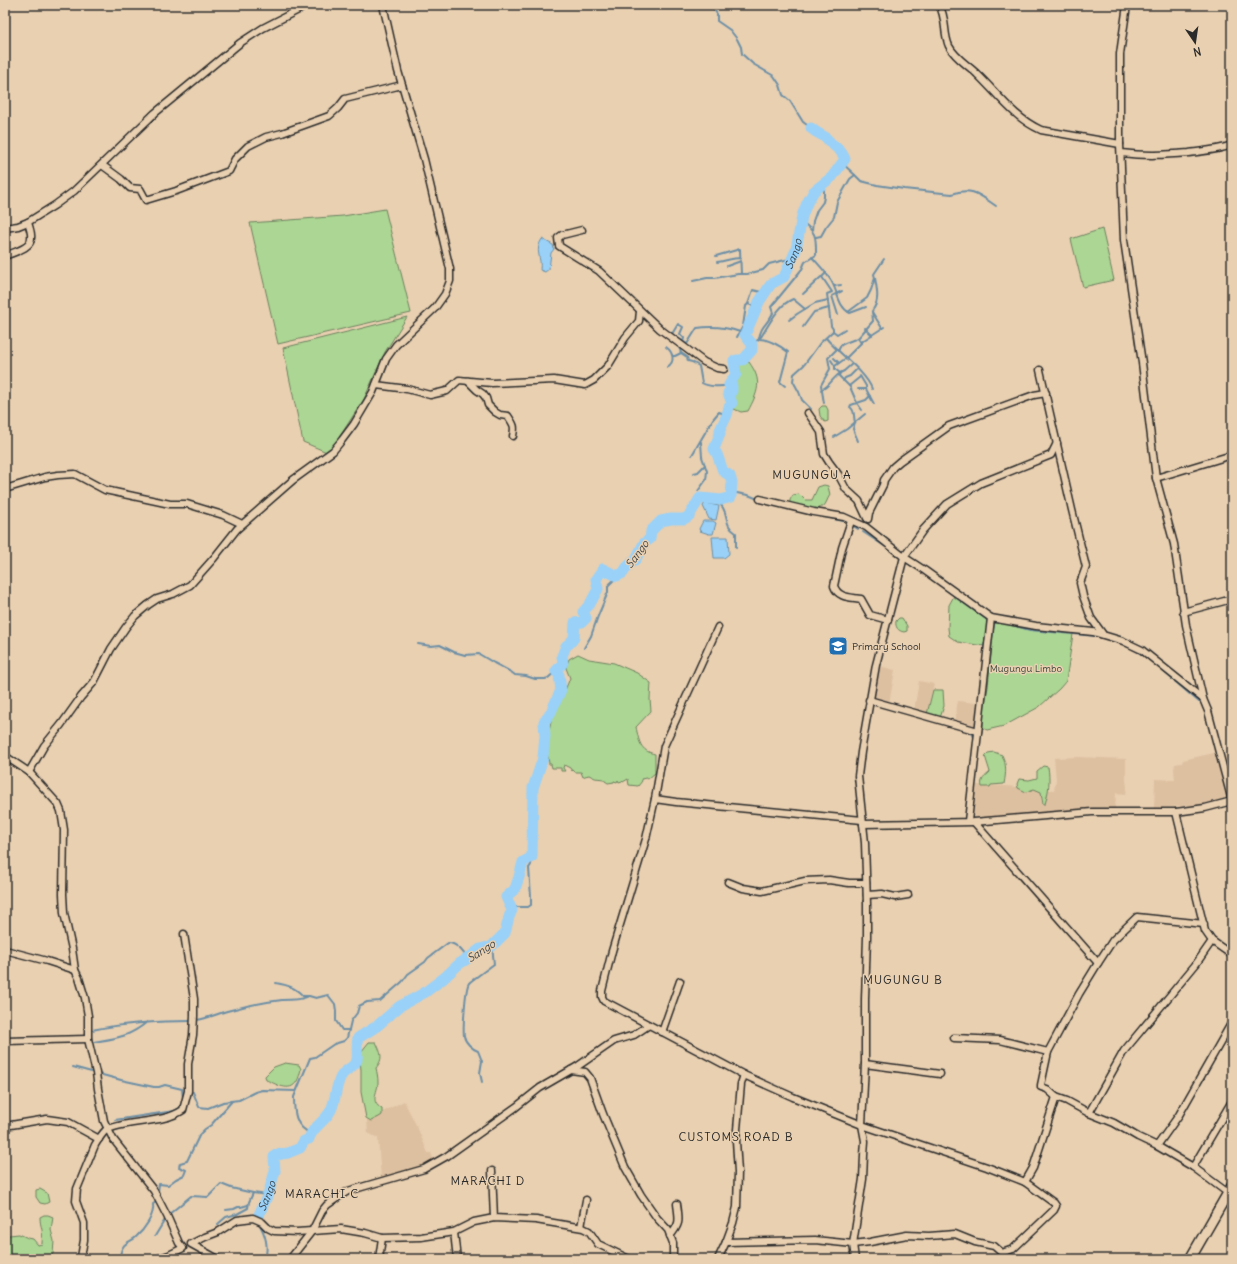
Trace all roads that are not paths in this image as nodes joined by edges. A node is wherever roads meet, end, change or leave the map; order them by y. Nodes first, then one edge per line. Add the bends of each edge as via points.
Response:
1 (308, 5) edge
2 (383, 5) edge
3 (939, 5) edge
4 (1127, 5) edge
5 (402, 85) junction
6 (1120, 144) junction
7 (1232, 145) edge
8 (1121, 153) junction
9 (102, 165) junction
10 (28, 222) junction
11 (5, 228) edge
12 (582, 230) dead end
13 (5, 256) edge
14 (640, 312) junction
15 (648, 318) junction
16 (639, 321) junction
17 (724, 369) dead end
18 (1040, 370) dead end
19 (468, 381) junction
20 (376, 385) junction
21 (1046, 393) junction
22 (808, 412) dead end
23 (513, 436) dead end
24 (1057, 443) junction
25 (1051, 455) junction
26 (1232, 455) edge
27 (1061, 462) junction
28 (1156, 478) junction
29 (5, 490) edge
30 (760, 499) dead end
31 (868, 519) junction
32 (851, 521) junction
33 (240, 523) dead end
34 (866, 527) junction
35 (904, 557) junction
36 (1232, 599) edge
37 (1183, 612) junction
38 (991, 618) junction
39 (888, 620) junction
40 (718, 627) dead end
41 (1102, 633) junction
42 (1203, 699) junction
43 (869, 700) junction
44 (978, 731) junction
45 (5, 756) edge
46 (29, 772) junction
47 (655, 799) junction
48 (1232, 801) edge
49 (1176, 812) junction
50 (971, 821) junction
51 (863, 822) junction
52 (728, 882) dead end
53 (866, 883) junction
54 (867, 895) junction
55 (908, 895) dead end
56 (1204, 924) junction
57 (184, 934) dead end
58 (1212, 942) junction
59 (5, 950) edge
60 (1232, 955) edge
61 (1098, 963) junction
62 (74, 970) junction
63 (680, 981) dead end
64 (1232, 1022) edge
65 (649, 1025) junction
66 (662, 1032) junction
67 (954, 1038) dead end
68 (88, 1039) junction
69 (5, 1042) edge
70 (1048, 1052) junction
71 (865, 1064) junction
72 (571, 1070) junction
73 (940, 1074) dead end
74 (744, 1075) junction
75 (1056, 1097) junction
76 (1232, 1101) edge
77 (1089, 1113) junction
78 (11, 1125) dead end
79 (862, 1126) junction
80 (107, 1129) junction
81 (99, 1139) junction
82 (1157, 1146) junction
83 (1193, 1167) junction
84 (492, 1170) dead end
85 (1025, 1182) junction
86 (1230, 1190) edge
87 (586, 1200) dead end
88 (677, 1204) dead end
89 (494, 1218) junction
90 (581, 1227) junction
91 (312, 1231) junction
92 (454, 1232) junction
93 (670, 1236) junction
94 (382, 1238) junction
95 (726, 1242) junction
96 (191, 1244) junction
97 (853, 1244) junction
98 (183, 1248) junction
99 (1000, 1256) edge
100 (81, 1257) dead end
101 (156, 1259) edge
102 (218, 1259) edge
103 (290, 1259) edge
104 (379, 1259) edge
105 (457, 1259) edge
106 (629, 1259) edge
107 (673, 1259) edge
108 (718, 1259) edge
109 (855, 1259) edge
110 (1190, 1259) edge

1 - 9 street via 240,43 155,113
2 - 5 street
3 - 6 street via 943,11 945,34 959,59 977,73 1012,111 1030,125 1041,130
4 - 6 street via 1120,54
5 - 9 street via 345,98 329,116 266,137 248,146 235,159 229,171 176,192 146,200 140,189 130,188
5 - 20 street via 424,159 450,269 450,281 435,308 396,345 386,359
6 - 8 street
7 - 8 street via 1218,150 1161,156
8 - 28 street via 1124,240
9 - 10 street via 74,191
10 - 11 street
10 - 13 street via 30,243 25,248
12 - 14 street via 562,235 558,238 559,246 599,271
14 - 15 street
14 - 16 street
15 - 16 street
15 - 17 street via 704,362
16 - 19 street via 608,366 585,385 554,380 492,383
18 - 21 street
19 - 20 street via 459,380 447,391 430,395
19 - 23 street via 483,394 488,405 500,415 508,416 515,428
20 - 46 street via 354,424 333,451 292,480 258,509 237,529 190,585 157,599 135,616 112,649 94,682 44,746
21 - 24 street
21 - 31 street via 949,426 932,438 894,467 884,480 868,513
22 - 31 street via 820,432 824,454 846,489 859,501
24 - 25 street
24 - 27 street
25 - 27 street via 1058,456
25 - 35 street via 981,483 946,504
26 - 28 street
27 - 41 street via 1086,567 1080,583 1082,596 1091,618
28 - 37 street via 1174,544
29 - 33 street via 45,477 75,474 105,490 170,504 187,504
30 - 32 street
31 - 34 street
32 - 34 street
32 - 39 street via 834,586 839,594 861,599 870,615
34 - 35 street
35 - 38 street
35 - 39 street
36 - 37 street
37 - 42 street
38 - 41 street
38 - 44 street
39 - 43 street
40 - 47 street via 664,746
41 - 42 street via 1142,650
42 - 48 street
43 - 44 street
43 - 51 street via 858,776
44 - 50 street
45 - 46 street
46 - 62 street via 62,811 64,913
47 - 51 street
47 - 65 street via 602,991 604,1001
48 - 49 street
49 - 50 street via 1092,812
49 - 56 street
50 - 51 street
50 - 61 street
51 - 53 street
52 - 53 street via 762,891 829,880
53 - 54 street
54 - 55 street
54 - 71 street
56 - 58 street
56 - 61 street via 1137,917 1113,940
57 - 80 street via 194,999 194,1016 188,1064 188,1091 183,1110 176,1115
58 - 60 street
58 - 77 street via 1124,1051
59 - 62 street
61 - 70 street
62 - 68 street via 85,998
63 - 66 street
64 - 82 street via 1179,1115
65 - 66 street
65 - 72 street via 614,1041
66 - 74 street
67 - 70 street via 1000,1040
68 - 69 street
68 - 80 street
70 - 75 street via 1041,1085
71 - 73 street
71 - 79 street
72 - 91 street via 540,1088 424,1169 348,1191 327,1205
72 - 93 street via 585,1072 590,1078 625,1167 640,1195
74 - 79 street
74 - 95 street via 736,1141 737,1207
75 - 77 street
75 - 85 street via 1033,1168
76 - 83 street
77 - 82 street
78 - 81 street via 47,1119 68,1122
79 - 85 street
79 - 97 street via 865,1141 864,1168
80 - 81 street
80 - 98 street via 154,1191
81 - 100 street via 77,1190 76,1201 84,1223
82 - 83 street
83 - 86 street
84 - 89 street
85 - 99 street via 1056,1206 1022,1241
86 - 110 main road
87 - 90 street
88 - 93 street via 679,1219 677,1228
89 - 90 street via 536,1220
89 - 92 street via 474,1222
90 - 106 street via 589,1231 598,1244
91 - 94 street via 341,1229 365,1232
91 - 96 street via 274,1231 253,1218 237,1220
91 - 103 street
92 - 94 street via 421,1237
92 - 105 street
93 - 107 street via 673,1243
94 - 104 street
95 - 97 street via 815,1240
95 - 108 street
96 - 98 street
96 - 102 street
97 - 99 street via 907,1235 955,1234 994,1246
97 - 109 street
98 - 101 street

